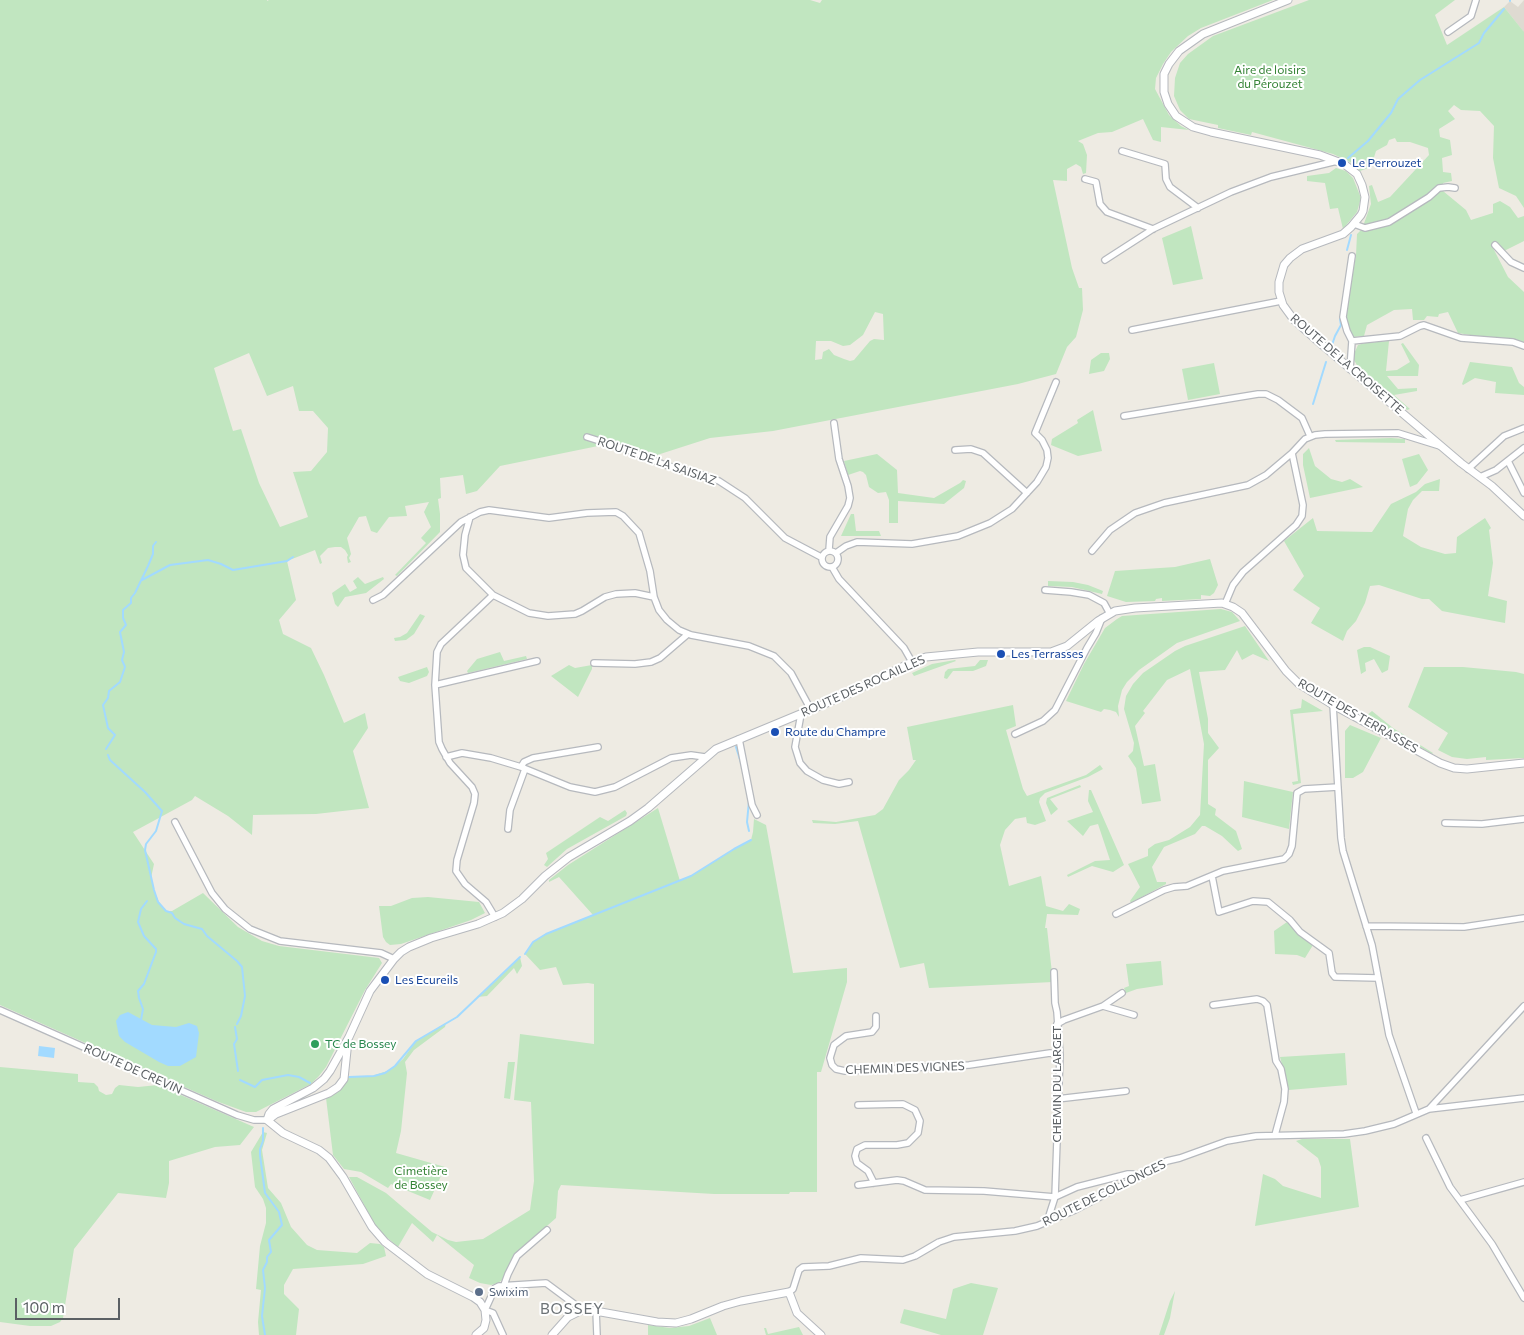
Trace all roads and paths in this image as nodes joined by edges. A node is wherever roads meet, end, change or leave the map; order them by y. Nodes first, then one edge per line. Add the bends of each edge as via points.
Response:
1 (1288, 0) edge
2 (1476, 0) edge
3 (1448, 32) dead end
4 (1122, 151) dead end
5 (1337, 161) junction
6 (1085, 179) dead end
7 (1455, 188) dead end
8 (1198, 208) junction
9 (1354, 224) junction
10 (1153, 229) junction
11 (1495, 245) dead end
12 (1352, 256) dead end
13 (1105, 260) dead end
14 (1524, 268) edge
15 (1281, 301) junction
16 (1132, 330) dead end
17 (1352, 341) junction
18 (1524, 346) edge
19 (1350, 369) junction
20 (1056, 382) dead end
21 (1124, 416) dead end
22 (834, 423) dead end
23 (1524, 428) edge
24 (1310, 436) junction
25 (587, 437) dead end
26 (1442, 446) junction
27 (1524, 448) edge
28 (955, 450) dead end
29 (1292, 453) junction
30 (1508, 462) junction
31 (1468, 469) junction
32 (1480, 477) junction
33 (1027, 493) junction
34 (1524, 493) edge
35 (1524, 516) edge
36 (470, 517) junction
37 (829, 550) junction
38 (1092, 551) dead end
39 (836, 554) junction
40 (821, 557) junction
41 (832, 567) junction
42 (1045, 590) dead end
43 (493, 595) junction
44 (654, 597) junction
45 (374, 600) dead end
46 (1225, 604) junction
47 (1105, 616) junction
48 (688, 634) junction
49 (537, 661) dead end
50 (912, 662) junction
51 (594, 663) dead end
52 (434, 684) junction
53 (1333, 705) junction
54 (811, 710) junction
55 (801, 714) junction
56 (1015, 734) dead end
57 (738, 739) junction
58 (598, 747) dead end
59 (446, 757) junction
60 (705, 757) junction
61 (1524, 764) edge
62 (523, 768) junction
63 (849, 782) dead end
64 (1338, 787) junction
65 (757, 815) dead end
66 (1524, 819) edge
67 (175, 822) dead end
68 (1445, 823) dead end
69 (508, 829) dead end
70 (1212, 876) junction
71 (1116, 914) dead end
72 (495, 917) junction
73 (1524, 918) edge
74 (1366, 926) junction
75 (394, 959) junction
76 (1054, 972) dead end
77 (1378, 978) junction
78 (1122, 993) dead end
79 (1213, 1005) dead end
80 (1103, 1006) junction
81 (1524, 1006) edge
82 (0, 1010) edge
83 (1134, 1015) dead end
84 (876, 1016) dead end
85 (1057, 1024) junction
86 (348, 1037) junction
87 (1060, 1054) junction
88 (1126, 1091) dead end
89 (1524, 1098) edge
90 (1057, 1099) junction
91 (858, 1105) dead end
92 (1429, 1109) junction
93 (1416, 1113) junction
94 (267, 1120) junction
95 (1275, 1135) junction
96 (1426, 1138) dead end
97 (1138, 1177) junction
98 (1524, 1182) edge
99 (874, 1183) junction
100 (858, 1185) dead end
101 (1055, 1197) junction
102 (1460, 1200) junction
103 (1047, 1222) junction
104 (547, 1230) dead end
105 (504, 1286) junction
106 (789, 1292) junction
107 (1524, 1298) edge
108 (485, 1310) junction
109 (596, 1310) junction
110 (580, 1311) junction
111 (476, 1335) edge
112 (503, 1335) edge
113 (552, 1335) edge
114 (597, 1335) edge
115 (821, 1335) edge

1 - 5 street via 1204,34 1185,46 1167,67 1164,80 1166,99 1176,116 1193,127 1306,151
2 - 3 street via 1472,16
4 - 8 street via 1166,164 1170,188
5 - 8 street via 1265,179
5 - 9 street via 1354,172 1362,184 1364,206
6 - 10 street via 1096,182 1100,204 1107,212
7 - 9 street via 1439,188 1389,222 1365,228
8 - 10 street
9 - 15 street, ROUTE DE LA CROISETTE via 1338,236 1302,249 1290,258 1280,276
10 - 13 street
11 - 14 street via 1511,262
12 - 17 street via 1343,317
15 - 16 street
15 - 19 street, ROUTE DE LA CROISETTE via 1300,325
17 - 18 street via 1400,336 1424,325 1461,338
17 - 19 street
19 - 26 street, ROUTE DE LA CROISETTE
20 - 33 street via 1035,434 1046,447 1047,462 1042,475
21 - 24 street via 1266,394 1302,418
22 - 37 street via 838,459 850,498 830,537
23 - 31 street via 1504,436
24 - 26 street via 1398,433
24 - 29 street
25 - 40 street, ROUTE DE LA SAISIAZ via 719,481 745,498 785,538
26 - 31 street, ROUTE DE LA CROISETTE
27 - 30 street
28 - 33 street via 983,452
29 - 38 street via 1248,485 1164,503 1135,513 1110,530
29 - 46 street via 1302,516 1243,572
30 - 32 street
30 - 34 street
31 - 32 street, ROUTE DE LA CROISETTE
32 - 35 street, ROUTE DE LA CROISETTE
33 - 39 street via 1001,516 958,536 912,544 857,542
36 - 43 street via 464,565
36 - 44 street via 489,510 549,518 620,513 642,540
36 - 45 street
37 - 39 street
37 - 40 street
39 - 41 street via 838,561
40 - 41 street via 824,565
41 - 50 street via 839,579 904,648
42 - 47 street via 1089,595 1104,603
43 - 44 street via 529,613 548,616 579,612 616,594
43 - 52 street via 441,644 437,652
44 - 48 street via 667,620
46 - 47 street via 1128,609
46 - 53 street, ROUTE DES TERRASSES via 1242,614 1295,681
47 - 50 street, ROUTE DES ROCAILLES via 1060,650 972,652 926,657
47 - 56 street via 1055,710 1042,722
48 - 51 street via 654,661
48 - 54 street via 749,646 774,656 791,673
49 - 52 street
50 - 54 street, ROUTE DES ROCAILLES
52 - 59 street via 439,742
53 - 61 street, ROUTE DES TERRASSES via 1450,767
53 - 64 street
54 - 55 street, ROUTE DES ROCAILLES
55 - 57 street, ROUTE DES ROCAILLES
55 - 63 street via 795,747 801,765 827,781
57 - 60 street, ROUTE DES ROCAILLES
57 - 65 street
58 - 62 street via 530,759 524,762
59 - 62 street via 467,753
59 - 72 street via 475,794 456,871 460,879 486,902
60 - 62 street via 671,758 615,787 595,792 570,787
60 - 72 street, ROUTE DES ROCAILLES via 643,812 569,857 522,899
62 - 69 street via 510,810
64 - 70 street via 1297,793 1292,849 1284,859 1223,870
64 - 74 street via 1343,851
66 - 68 street via 1482,824
67 - 75 street via 212,893 226,910 250,929 280,941 381,952
70 - 71 street via 1187,886 1164,890
70 - 77 street via 1219,912 1253,901 1268,902 1329,953 1335,977
72 - 75 street, ROUTE DES ROCAILLES via 409,946
73 - 74 street via 1464,927
74 - 77 street
75 - 86 street via 370,991
76 - 85 street, CHEMIN DU LARGET
77 - 93 street via 1388,1035
78 - 80 street
79 - 95 street via 1257,999 1268,1005 1276,1061 1285,1089
80 - 83 street
80 - 85 street
81 - 92 street
82 - 94 street, ROUTE DE CREVIN via 237,1115
84 - 87 street, CHEMIN DES VIGNES via 874,1031 846,1036 834,1045 830,1060 836,1069 964,1065
85 - 87 street, CHEMIN DU LARGET
86 - 94 street via 324,1079 273,1109
86 - 94 street via 344,1079 338,1087
87 - 90 street, CHEMIN DU LARGET
88 - 90 street
89 - 92 street, ROUTE DE COLLONGES
90 - 101 street, CHEMIN DU LARGET
91 - 99 street via 903,1104 914,1110 920,1121 918,1133 906,1144 865,1145 857,1149 857,1163 868,1171
92 - 93 street, ROUTE DE COLLONGES
93 - 95 street, ROUTE DE COLLONGES via 1394,1124 1365,1131
94 - 108 street via 283,1133 329,1158 385,1242 427,1274 478,1300
95 - 97 street, ROUTE DE COLLONGES via 1218,1143 1167,1161
96 - 102 street via 1450,1187
97 - 101 street via 1128,1174 1077,1187
97 - 103 street, ROUTE DE COLLONGES
98 - 102 street
99 - 100 street
99 - 101 street via 897,1180 925,1190
101 - 103 street, CHEMIN DU LARGET
102 - 107 street via 1492,1244
103 - 106 street, ROUTE DE COLLONGES via 1014,1231 949,1239 903,1260 861,1258 802,1268 794,1289
104 - 105 street via 517,1256
105 - 108 street via 495,1288
105 - 110 street via 546,1284
106 - 109 street via 741,1301 676,1323
106 - 115 street via 797,1313
108 - 111 street via 485,1325
108 - 112 street via 493,1313
109 - 110 street
109 - 114 street
110 - 113 street

